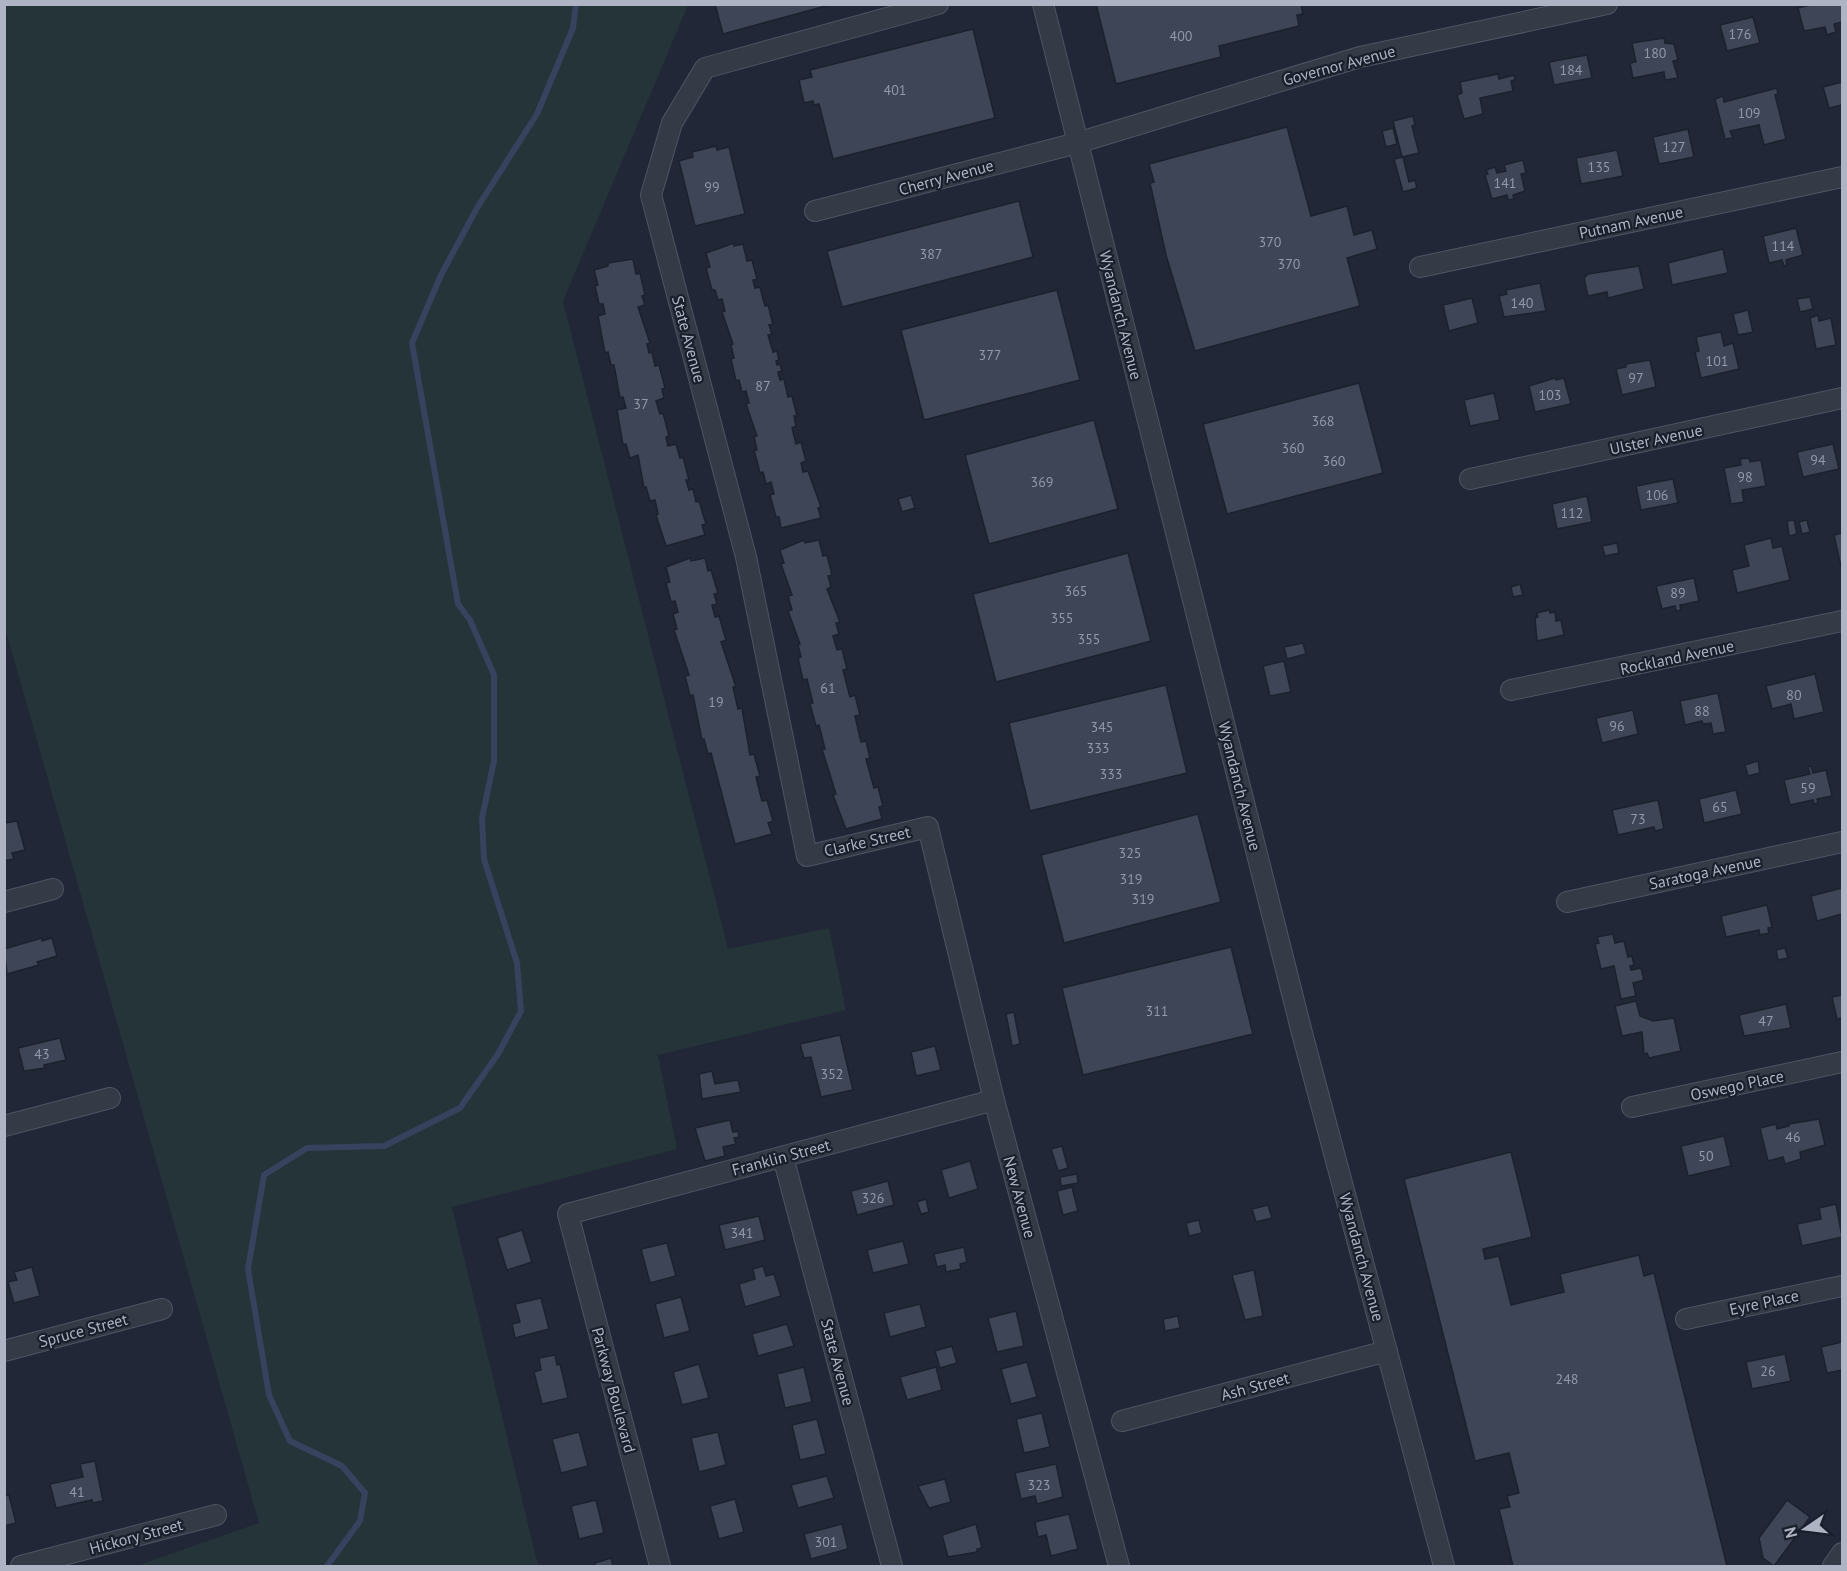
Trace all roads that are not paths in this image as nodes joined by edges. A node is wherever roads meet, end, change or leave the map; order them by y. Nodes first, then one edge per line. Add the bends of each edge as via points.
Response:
1 (938, 4) edge
2 (1042, 4) edge
3 (1606, 4) edge
4 (1077, 143) junction
5 (1842, 177) edge
6 (815, 211) dead end
7 (1420, 267) dead end
8 (1842, 399) edge
9 (1470, 479) dead end
10 (1842, 621) edge
11 (1511, 690) dead end
12 (928, 827) joint
13 (1842, 842) edge
14 (807, 856) joint
15 (53, 889) dead end
16 (4, 902) edge
17 (1567, 902) dead end
18 (1842, 1062) edge
19 (110, 1098) dead end
20 (994, 1100) junction
21 (1632, 1107) dead end
22 (4, 1126) edge
23 (783, 1157) junction
24 (568, 1214) joint
25 (1842, 1286) edge
26 (162, 1309) dead end
27 (1686, 1319) dead end
28 (4, 1351) edge
29 (1388, 1351) junction
30 (1122, 1421) dead end
31 (216, 1515) dead end
32 (1842, 1553) edge
33 (21, 1566) edge
34 (660, 1566) edge
35 (892, 1566) edge
36 (1119, 1566) edge
37 (1444, 1566) edge
38 (1833, 1566) edge

1 - 14 street, State Avenue via 705,68 672,123 651,195 746,557
2 - 4 street, Wyandanch Avenue
3 - 4 street, Governor Avenue via 1360,57
4 - 6 street, Cherry Avenue
4 - 29 street, Wyandanch Avenue via 1305,1044
5 - 7 street, Putnam Avenue
8 - 9 street, Ulster Avenue
10 - 11 street, Rockland Avenue
12 - 14 street, Clarke Street
12 - 20 street, New Avenue
13 - 17 street, Saratoga Avenue
15 - 16 street
18 - 21 street, Oswego Place
19 - 22 street
20 - 23 street, Franklin Street
20 - 36 street, New Avenue
23 - 24 street, Franklin Street
23 - 35 street, State Avenue
24 - 34 street, Parkway Boulevard
25 - 27 street, Eyre Place
26 - 28 street, Spruce Street
29 - 30 street, Ash Street
29 - 37 street, Wyandanch Avenue
31 - 33 street, Hickory Street
32 - 38 street

